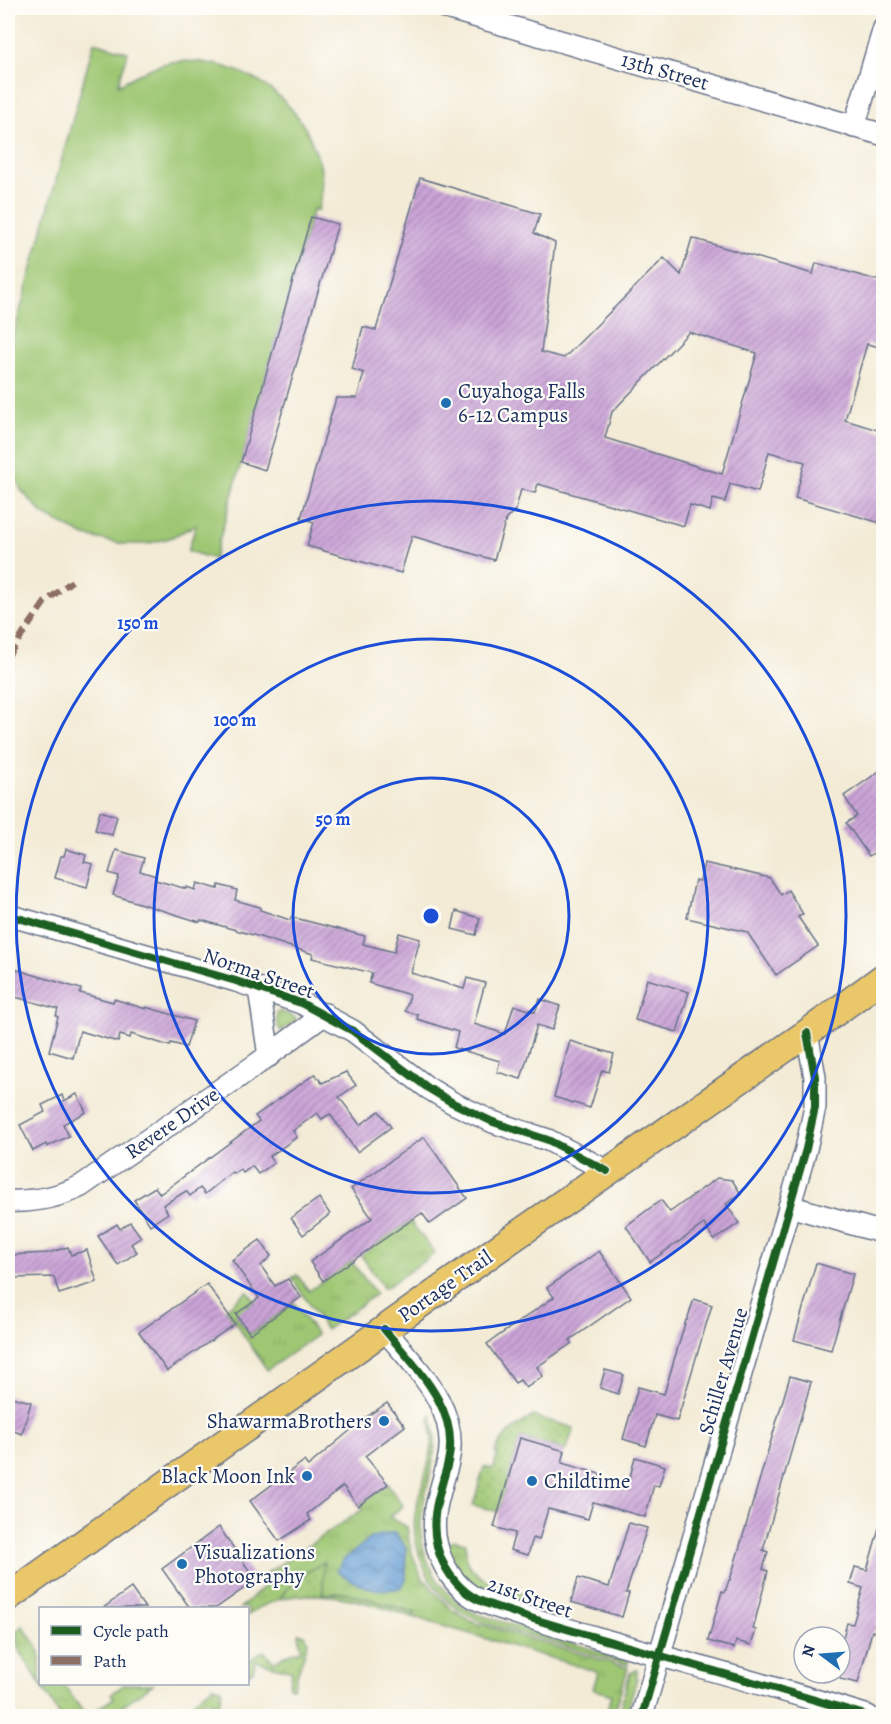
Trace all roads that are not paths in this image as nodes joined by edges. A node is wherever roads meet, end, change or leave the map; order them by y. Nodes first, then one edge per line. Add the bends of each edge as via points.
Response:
1 (446, 8) edge
2 (884, 28) edge
3 (854, 127) junction
4 (884, 135) edge
5 (8, 915) edge
6 (884, 977) edge
7 (259, 989) junction
8 (324, 1014) junction
9 (807, 1034) junction
10 (269, 1056) junction
11 (607, 1171) junction
12 (8, 1201) edge
13 (789, 1206) junction
14 (884, 1233) edge
15 (384, 1329) junction
16 (8, 1597) edge
17 (660, 1656) junction
18 (642, 1716) edge
19 (868, 1716) edge

1 - 3 street, 13th Street
2 - 3 street
3 - 4 street, 13th Street
5 - 7 street, Norma Street
6 - 9 main road, Portage Trail
7 - 8 street, Norma Street
7 - 10 street
8 - 10 street, Revere Drive
8 - 11 street, Norma Street via 453,1103 493,1122 548,1140
9 - 11 main road, Portage Trail
9 - 13 street, Schiller Avenue via 815,1077 815,1107
10 - 12 street, Revere Drive via 81,1186 52,1197
11 - 15 main road, Portage Trail
13 - 14 street
13 - 17 street, Schiller Avenue
15 - 16 main road, Portage Trail
15 - 17 street, 21st Street via 430,1386 446,1415 450,1447 436,1502 434,1532 444,1564 459,1587 485,1603
17 - 18 street, Schiller Avenue
17 - 19 street, 21st Street

